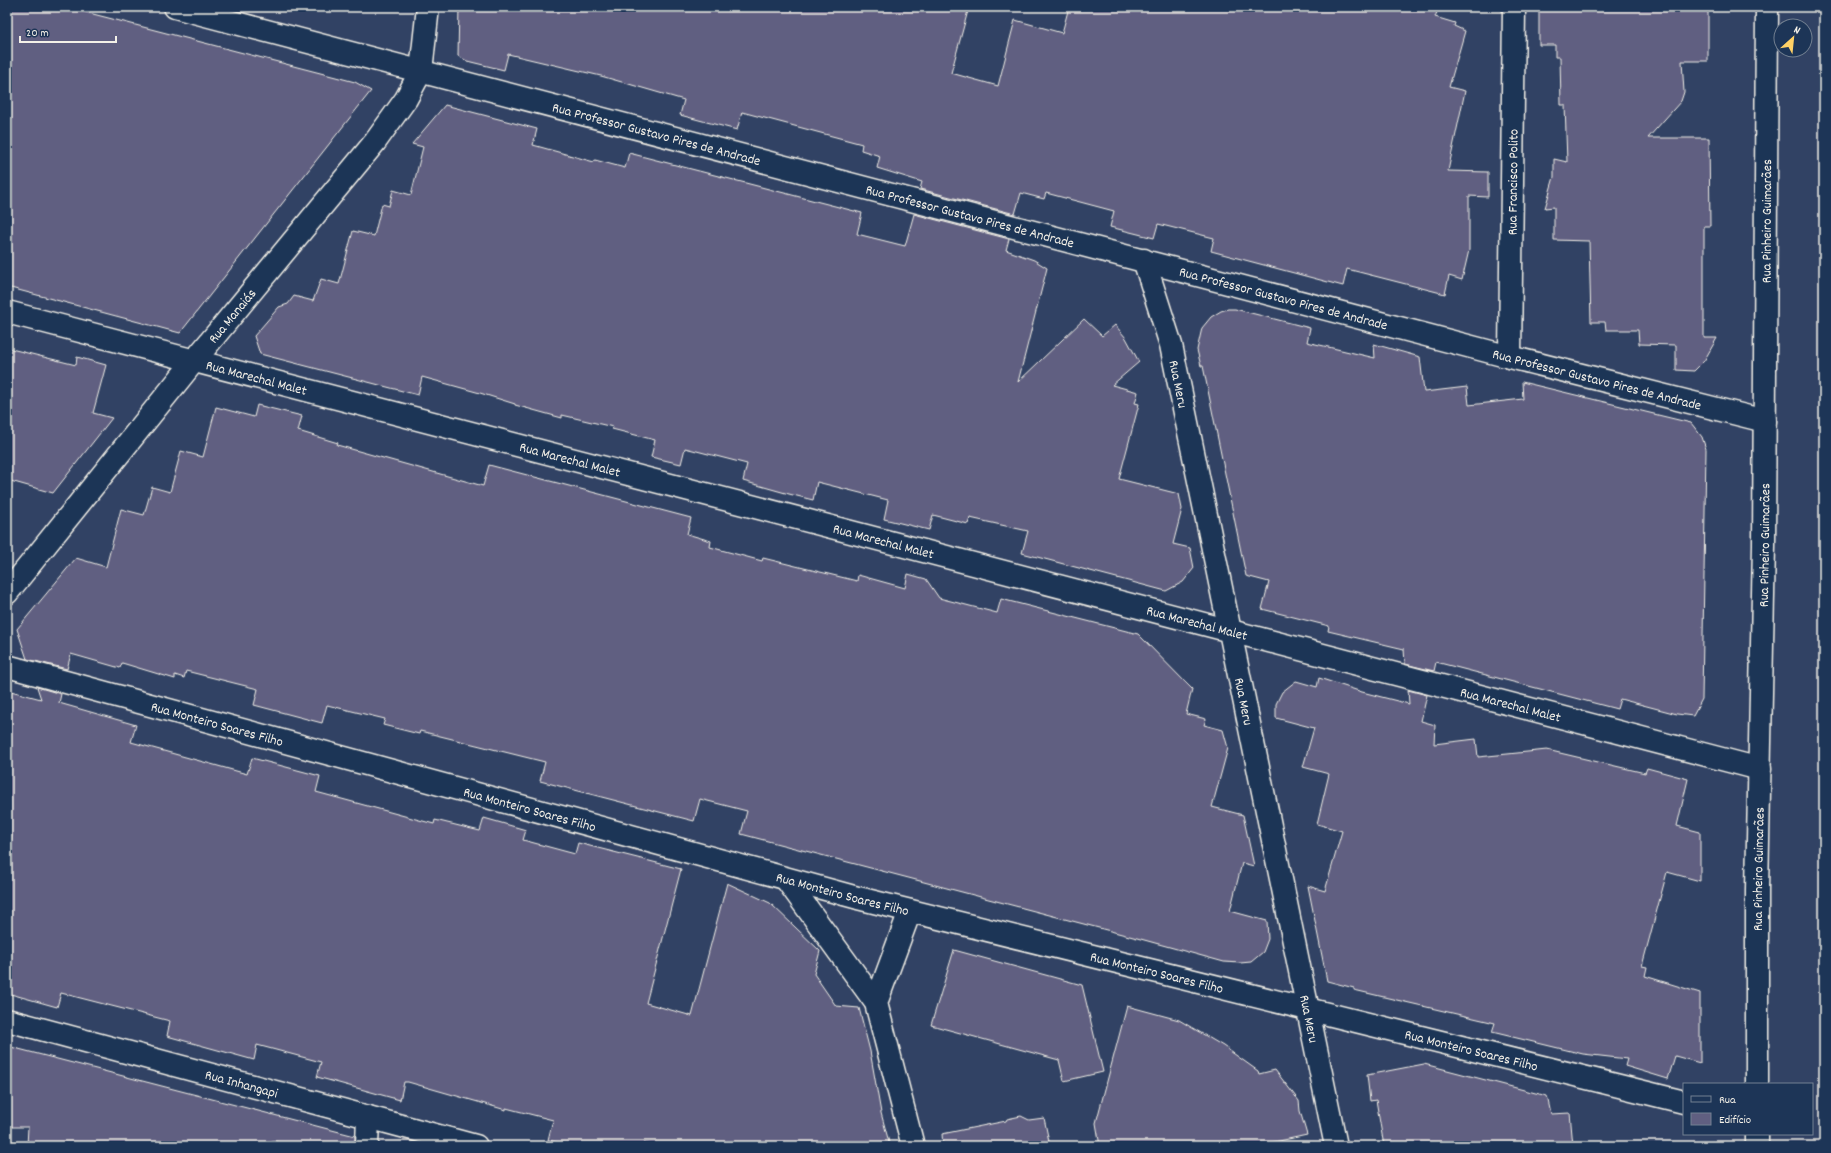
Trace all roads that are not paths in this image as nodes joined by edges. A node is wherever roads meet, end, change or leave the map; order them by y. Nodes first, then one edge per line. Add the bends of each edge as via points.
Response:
1 (175, 7) edge
2 (428, 7) edge
3 (1514, 7) edge
4 (1767, 7) edge
5 (421, 71) junction
6 (1144, 260) junction
7 (7, 312) edge
8 (1510, 356) junction
9 (194, 361) junction
10 (1765, 421) junction
11 (7, 593) edge
12 (1230, 632) junction
13 (7, 666) edge
14 (1760, 769) junction
15 (786, 879) junction
16 (910, 911) junction
17 (876, 1003) junction
18 (1308, 1009) junction
19 (7, 1020) edge
20 (1758, 1083) edge
21 (1683, 1102) edge
22 (368, 1117) junction
23 (1757, 1135) edge
24 (367, 1146) edge
25 (476, 1146) edge
26 (913, 1146) edge
27 (1336, 1146) edge
28 (1757, 1146) edge

1 - 5 street, Rua Professor Gustavo Pires de Andrade
2 - 5 street
3 - 8 street, Rua Francisco Polito
4 - 10 street, Rua Pinheiro Guimarães
5 - 6 street, Rua Professor Gustavo Pires de Andrade
5 - 9 street, Rua Manaiás via 406,99 375,142
6 - 8 street, Rua Professor Gustavo Pires de Andrade
6 - 12 street, Rua Meru via 1171,345
7 - 9 street, Rua Marechal Malet
8 - 10 street, Rua Professor Gustavo Pires de Andrade
9 - 11 street, Rua Manaiás
9 - 12 street, Rua Marechal Malet
10 - 14 street, Rua Pinheiro Guimarães
12 - 14 street, Rua Marechal Malet
12 - 18 street, Rua Meru
13 - 15 street, Rua Monteiro Soares Filho
14 - 20 street, Rua Pinheiro Guimarães via 1757,890
15 - 16 street, Rua Monteiro Soares Filho
15 - 17 street
16 - 17 street
16 - 18 street, Rua Monteiro Soares Filho
17 - 26 street
18 - 21 street, Rua Monteiro Soares Filho
18 - 27 street, Rua Meru
19 - 22 street, Rua Inhangapi
22 - 24 street
22 - 25 street, Rua Inhangapi
23 - 28 street

